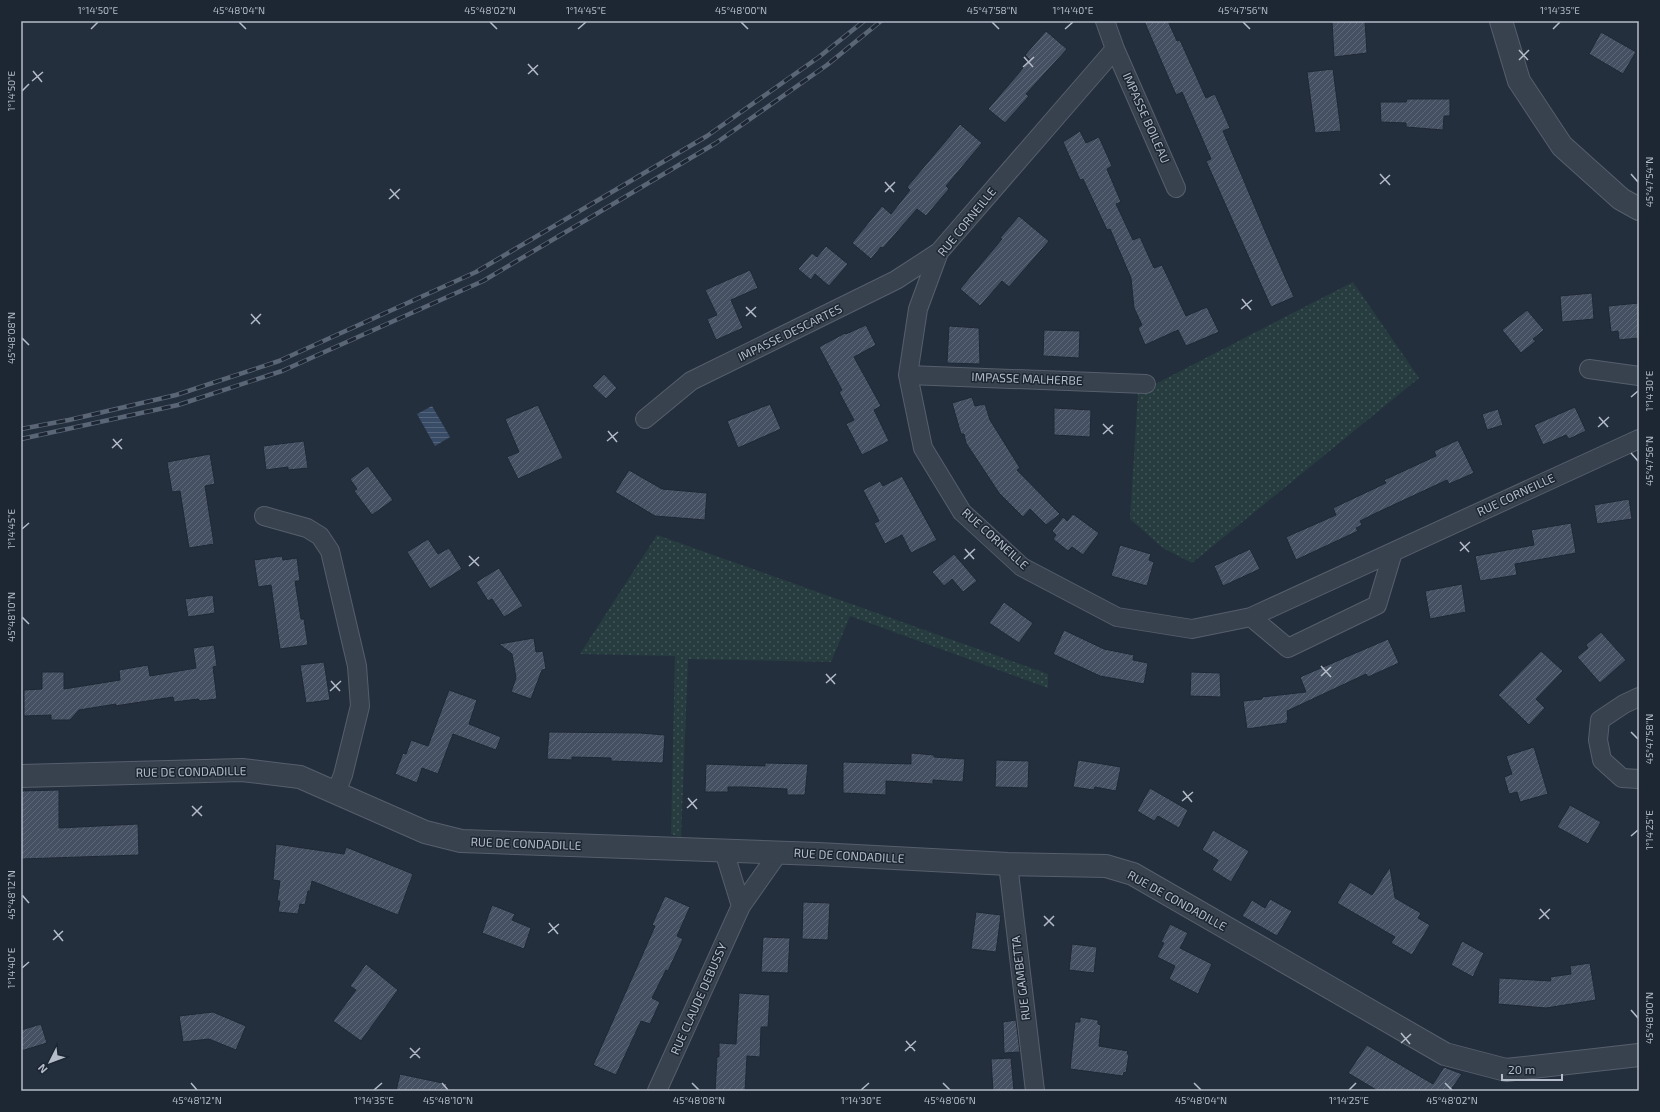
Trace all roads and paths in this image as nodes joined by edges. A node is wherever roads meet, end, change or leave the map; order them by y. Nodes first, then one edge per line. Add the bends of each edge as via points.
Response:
1 (1105, 21) edge
2 (1501, 21) edge
3 (1115, 48) junction
4 (1176, 188) dead end
5 (1639, 209) edge
6 (939, 252) junction
7 (1589, 369) dead end
8 (908, 375) junction
9 (1639, 376) edge
10 (1146, 384) dead end
11 (645, 419) dead end
12 (1639, 439) edge
13 (264, 516) dead end
14 (1393, 552) junction
15 (1251, 617) junction
16 (1639, 697) edge
17 (21, 776) edge
18 (1639, 779) edge
19 (336, 792) junction
20 (724, 851) junction
21 (779, 852) junction
22 (1008, 864) junction
23 (741, 906) junction
24 (1639, 1055) edge
25 (657, 1091) edge
26 (1035, 1091) edge

1 - 3 street
2 - 5 street via 1519,81 1562,146 1621,199
3 - 4 street, IMPASSE BOILEAU
3 - 6 street, RUE CORNEILLE
6 - 8 street, RUE CORNEILLE via 918,309
6 - 11 street, IMPASSE DESCARTES via 896,280 691,381
7 - 9 street
8 - 10 street, IMPASSE MALHERBE
8 - 15 street, RUE CORNEILLE via 923,448 962,512 1022,567 1117,617 1192,629
12 - 14 street, RUE CORNEILLE
13 - 19 street via 307,528 320,536 330,551 357,666 360,706 343,775
14 - 15 street, RUE CORNEILLE
14 - 15 street via 1377,605 1288,648
16 - 18 street via 1600,720 1598,740 1602,760 1622,778
17 - 19 street, RUE DE CONDADILLE via 242,770 300,778
19 - 20 street, RUE DE CONDADILLE via 425,832 460,841
20 - 21 street, RUE DE CONDADILLE
20 - 23 street
21 - 22 street, RUE DE CONDADILLE
21 - 23 street, RUE CLAUDE DEBUSSY
22 - 24 street, RUE DE CONDADILLE via 1106,866 1133,874 1445,1054 1506,1070
22 - 26 street, RUE GAMBETTA
23 - 25 street, RUE CLAUDE DEBUSSY

